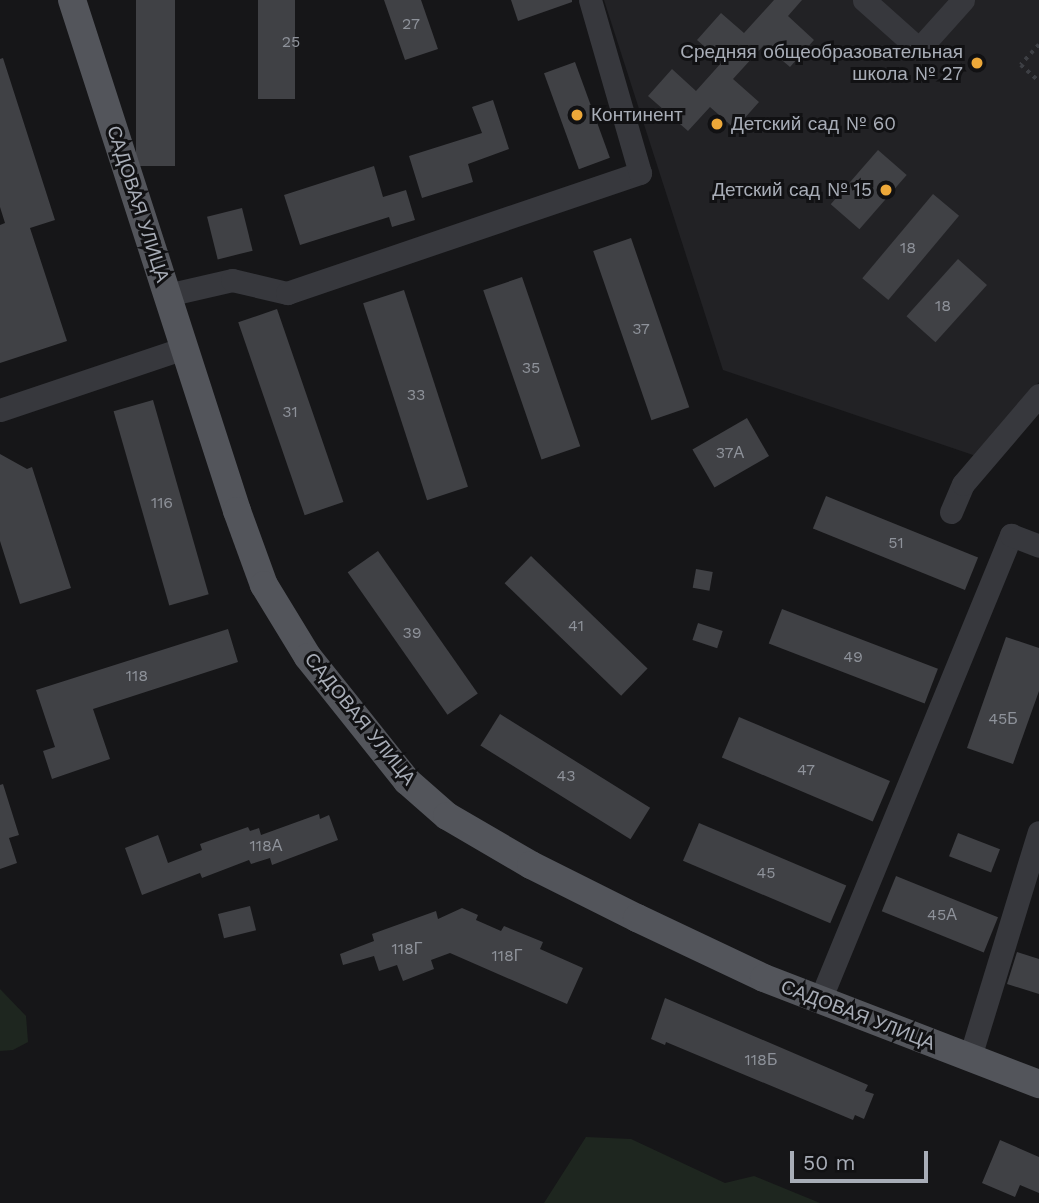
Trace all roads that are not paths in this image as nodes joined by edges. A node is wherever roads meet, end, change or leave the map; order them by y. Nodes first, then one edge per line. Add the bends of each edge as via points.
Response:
1 (72, 0) edge
2 (590, 0) edge
3 (864, 0) edge
4 (963, 0) edge
5 (167, 295) junction
6 (184, 348) junction
7 (1039, 395) edge
8 (0, 410) edge
9 (951, 512) dead end
10 (1039, 546) edge
11 (1039, 832) edge
12 (820, 1000) junction
13 (970, 1057) junction
14 (1039, 1084) edge

1 - 5 main road, САДОВАЯ УЛИЦА
2 - 5 street via 640,173 287,293 232,281
3 - 4 street via 919,49
5 - 6 main road, САДОВАЯ УЛИЦА
6 - 8 street
6 - 12 main road, САДОВАЯ УЛИЦА via 264,585 308,657 407,781 447,816 531,865 764,978
7 - 9 street via 963,484
10 - 12 street via 1011,535
11 - 13 street
12 - 13 main road, САДОВАЯ УЛИЦА
13 - 14 main road, САДОВАЯ УЛИЦА

